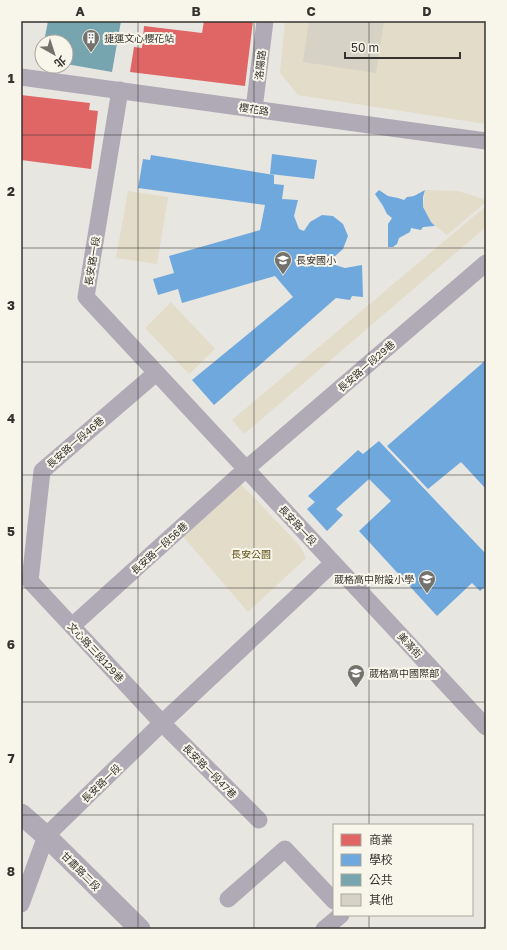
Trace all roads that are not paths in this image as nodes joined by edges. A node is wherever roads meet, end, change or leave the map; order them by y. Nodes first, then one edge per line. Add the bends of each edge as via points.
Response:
1 (265, 21) edge
2 (21, 76) edge
3 (120, 90) junction
4 (254, 109) junction
5 (486, 141) edge
6 (486, 263) edge
7 (156, 373) junction
8 (246, 469) junction
9 (333, 563) junction
10 (26, 581) edge
11 (72, 626) junction
12 (162, 723) junction
13 (486, 727) edge
14 (21, 814) edge
15 (259, 820) dead end
16 (46, 836) junction
17 (228, 899) dead end
18 (333, 900) edge
19 (21, 904) edge
20 (340, 916) edge
21 (140, 929) edge
22 (324, 929) edge

1 - 4 street, 洛陽路
2 - 3 street, 櫻花路
3 - 4 street, 櫻花路
3 - 7 street, 長安路一段 via 86,297
4 - 5 street, 櫻花路
6 - 8 street, 長安路一段29巷
7 - 8 street, 長安路一段
7 - 10 street, 長安路一段46巷 via 42,470
8 - 9 street, 長安路一段
8 - 11 street, 長安路一段56巷
9 - 12 street, 長安路一段
9 - 13 street, 美滿街
10 - 11 street, 文心路三段129巷
11 - 12 street, 文心路三段129巷
12 - 15 street, 長安路一段47巷
12 - 16 street, 長安路一段
14 - 16 street, 甘肅路二段
16 - 19 street, 長安路一段
16 - 21 street, 甘肅路二段
17 - 18 street via 285,849
20 - 22 street

